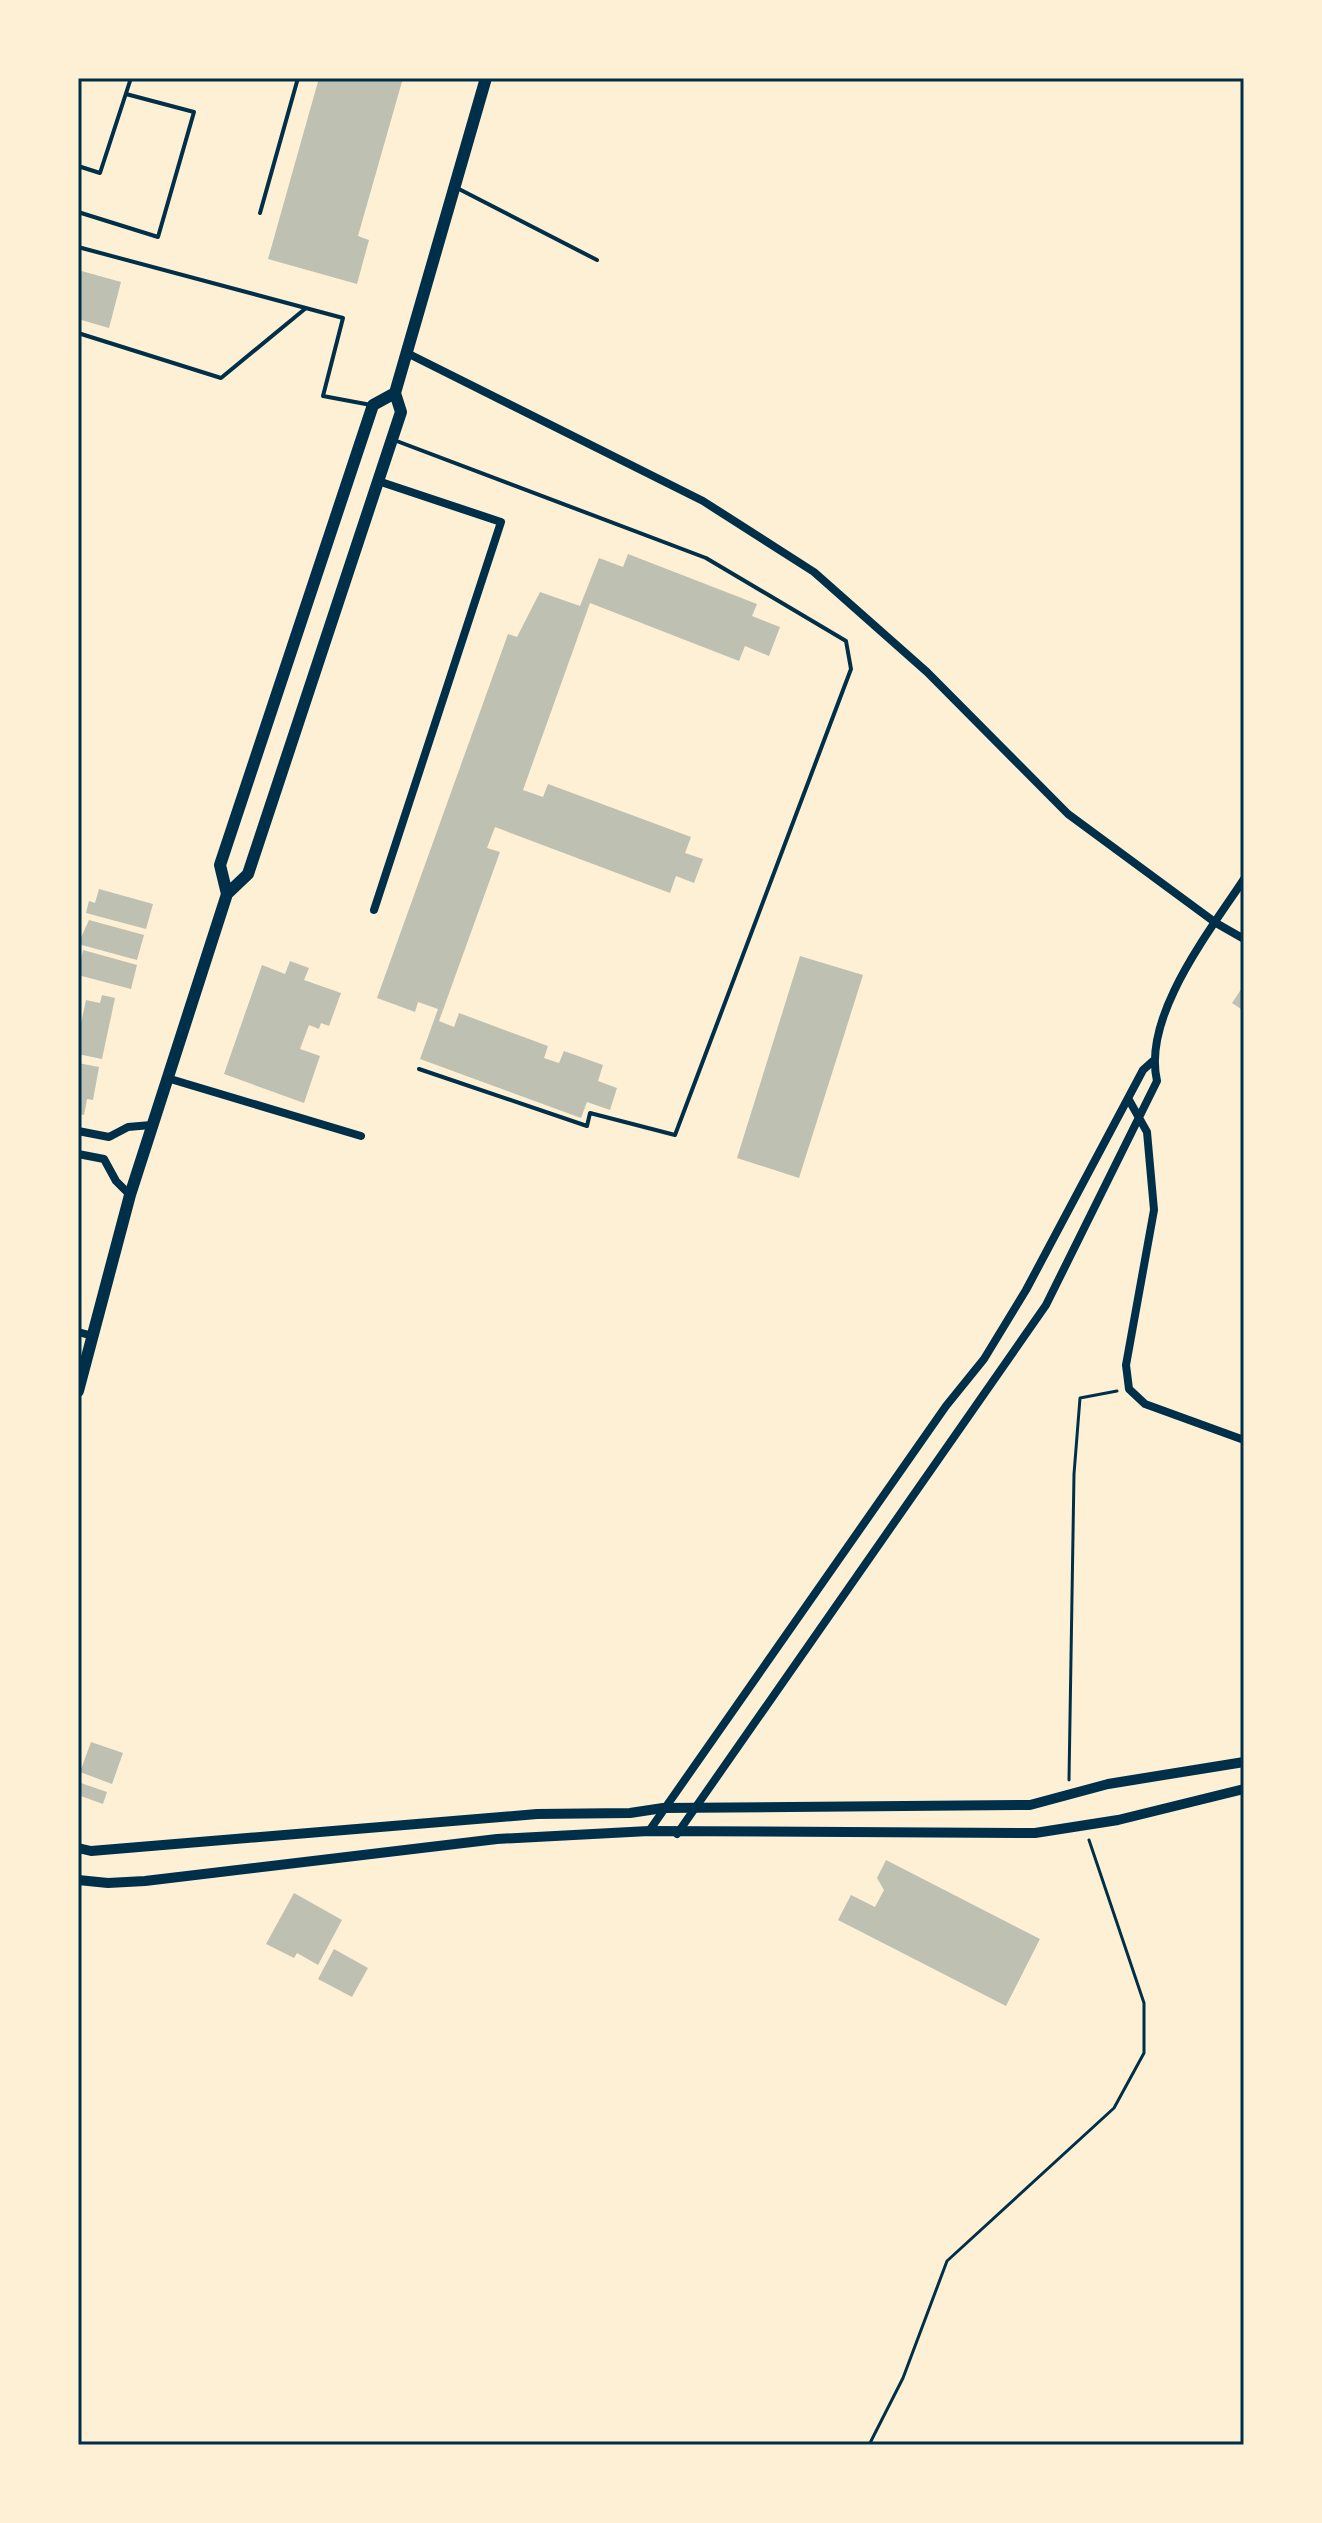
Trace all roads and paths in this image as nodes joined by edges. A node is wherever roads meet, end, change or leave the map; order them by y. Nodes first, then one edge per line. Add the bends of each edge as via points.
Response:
1 (131, 78) edge
2 (298, 78) edge
3 (486, 78) edge
4 (126, 94) junction
5 (78, 166) edge
6 (454, 187) junction
7 (78, 212) edge
8 (260, 213) dead end
9 (78, 247) edge
10 (597, 260) dead end
11 (306, 308) junction
12 (78, 333) edge
13 (407, 353) junction
14 (395, 393) junction
15 (373, 405) junction
16 (392, 439) junction
17 (378, 481) junction
18 (1243, 883) edge
19 (227, 894) junction
20 (374, 910) dead end
21 (1216, 923) junction
22 (1244, 939) edge
23 (1153, 1061) junction
24 (419, 1069) dead end
25 (167, 1078) junction
26 (1129, 1100) junction
27 (1140, 1120) junction
28 (151, 1125) junction
29 (78, 1131) edge
30 (361, 1136) dead end
31 (78, 1154) edge
32 (130, 1195) junction
33 (78, 1332) edge
34 (93, 1336) junction
35 (1129, 1389) junction
36 (78, 1391) edge
37 (1244, 1440) edge
38 (1244, 1762) edge
39 (1244, 1789) edge
40 (1073, 1793) dead end
41 (663, 1808) junction
42 (691, 1809) junction
43 (649, 1831) junction
44 (677, 1834) junction
45 (1088, 1838) dead end
46 (78, 1848) edge
47 (78, 1880) edge
48 (869, 2445) edge

1 - 4 lane
2 - 8 lane
3 - 6 main road
4 - 5 lane via 100,173
4 - 7 lane via 194,112 158,237
6 - 10 lane
6 - 13 main road
9 - 11 lane
11 - 12 lane via 221,378
11 - 15 lane via 343,318 323,396
13 - 14 main road
13 - 21 street via 703,501 814,572 927,672 1068,814
14 - 15 main road
14 - 16 main road via 401,412
15 - 19 main road via 220,865
16 - 17 main road
16 - 24 lane via 706,558 846,641 851,669 675,1135 590,1113 587,1126
17 - 19 main road via 248,874
17 - 20 street via 501,522
18 - 21 street
19 - 25 main road
21 - 22 street
21 - 23 street via 1169,999
23 - 26 street
23 - 27 street via 1157,1081
25 - 28 main road
25 - 30 street
26 - 27 street
26 - 41 street via 984,1359
27 - 35 street via 1147,1132 1154,1210 1126,1365
27 - 42 street via 1046,1305
28 - 29 street via 128,1127 109,1137
28 - 32 main road
31 - 32 street via 104,1159
32 - 34 main road
33 - 34 street
34 - 36 main road
35 - 37 street via 1145,1404
35 - 40 path via 1080,1398 1068,1762
38 - 42 street via 1108,1784 1030,1805
39 - 44 street via 1118,1820 1035,1833
41 - 42 street
41 - 43 street
41 - 46 street
42 - 44 street
43 - 44 street
43 - 47 street via 497,1839 145,1881
45 - 48 path via 1144,2003 1144,2053 1114,2108 947,2261 903,2378

